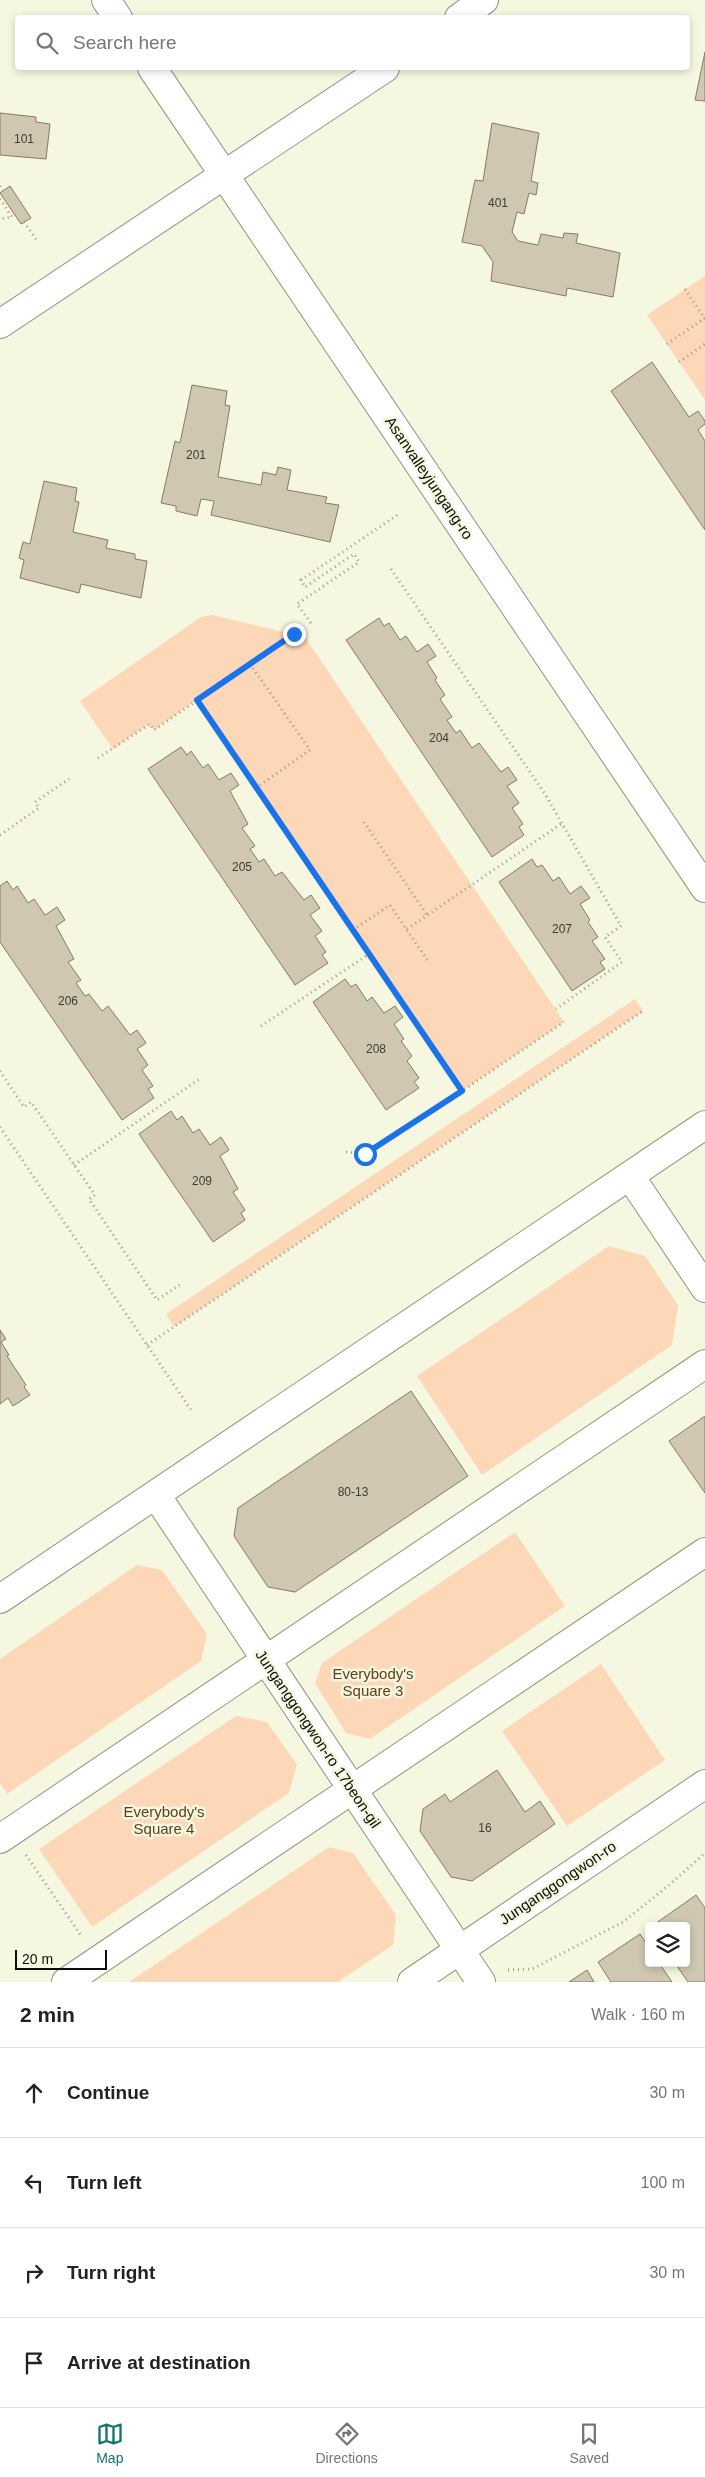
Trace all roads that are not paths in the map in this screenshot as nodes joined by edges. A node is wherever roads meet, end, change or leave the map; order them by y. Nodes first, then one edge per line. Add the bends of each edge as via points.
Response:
1 (106, 0) edge
2 (484, 0) edge
3 (116, 15) edge
4 (463, 15) edge
5 (153, 70) edge
6 (382, 70) edge
7 (224, 175) junction
8 (0, 324) edge
9 (705, 888) edge
10 (705, 1125) edge
11 (630, 1176) junction
12 (705, 1288) edge
13 (705, 1364) edge
14 (156, 1495) junction
15 (705, 1552) edge
16 (0, 1599) edge
17 (266, 1660) junction
18 (705, 1784) edge
19 (352, 1790) junction
20 (0, 1839) edge
21 (459, 1950) junction
22 (66, 1982) edge
23 (412, 1982) edge
24 (481, 1982) edge

1 - 3 street
2 - 4 street
5 - 7 street, Asanvalleyjungang-ro
6 - 7 street
7 - 8 street
7 - 9 street, Asanvalleyjungang-ro
10 - 11 street
11 - 12 street
11 - 14 street
13 - 17 street
14 - 16 street
14 - 17 street, Junganggongwon-ro 17beon-gil
15 - 19 street
17 - 19 street, Junganggongwon-ro 17beon-gil
17 - 20 street
18 - 21 street, Junganggongwon-ro
19 - 21 street, Junganggongwon-ro 17beon-gil
19 - 22 street
21 - 23 street, Junganggongwon-ro
21 - 24 street, Junganggongwon-ro 17beon-gil

